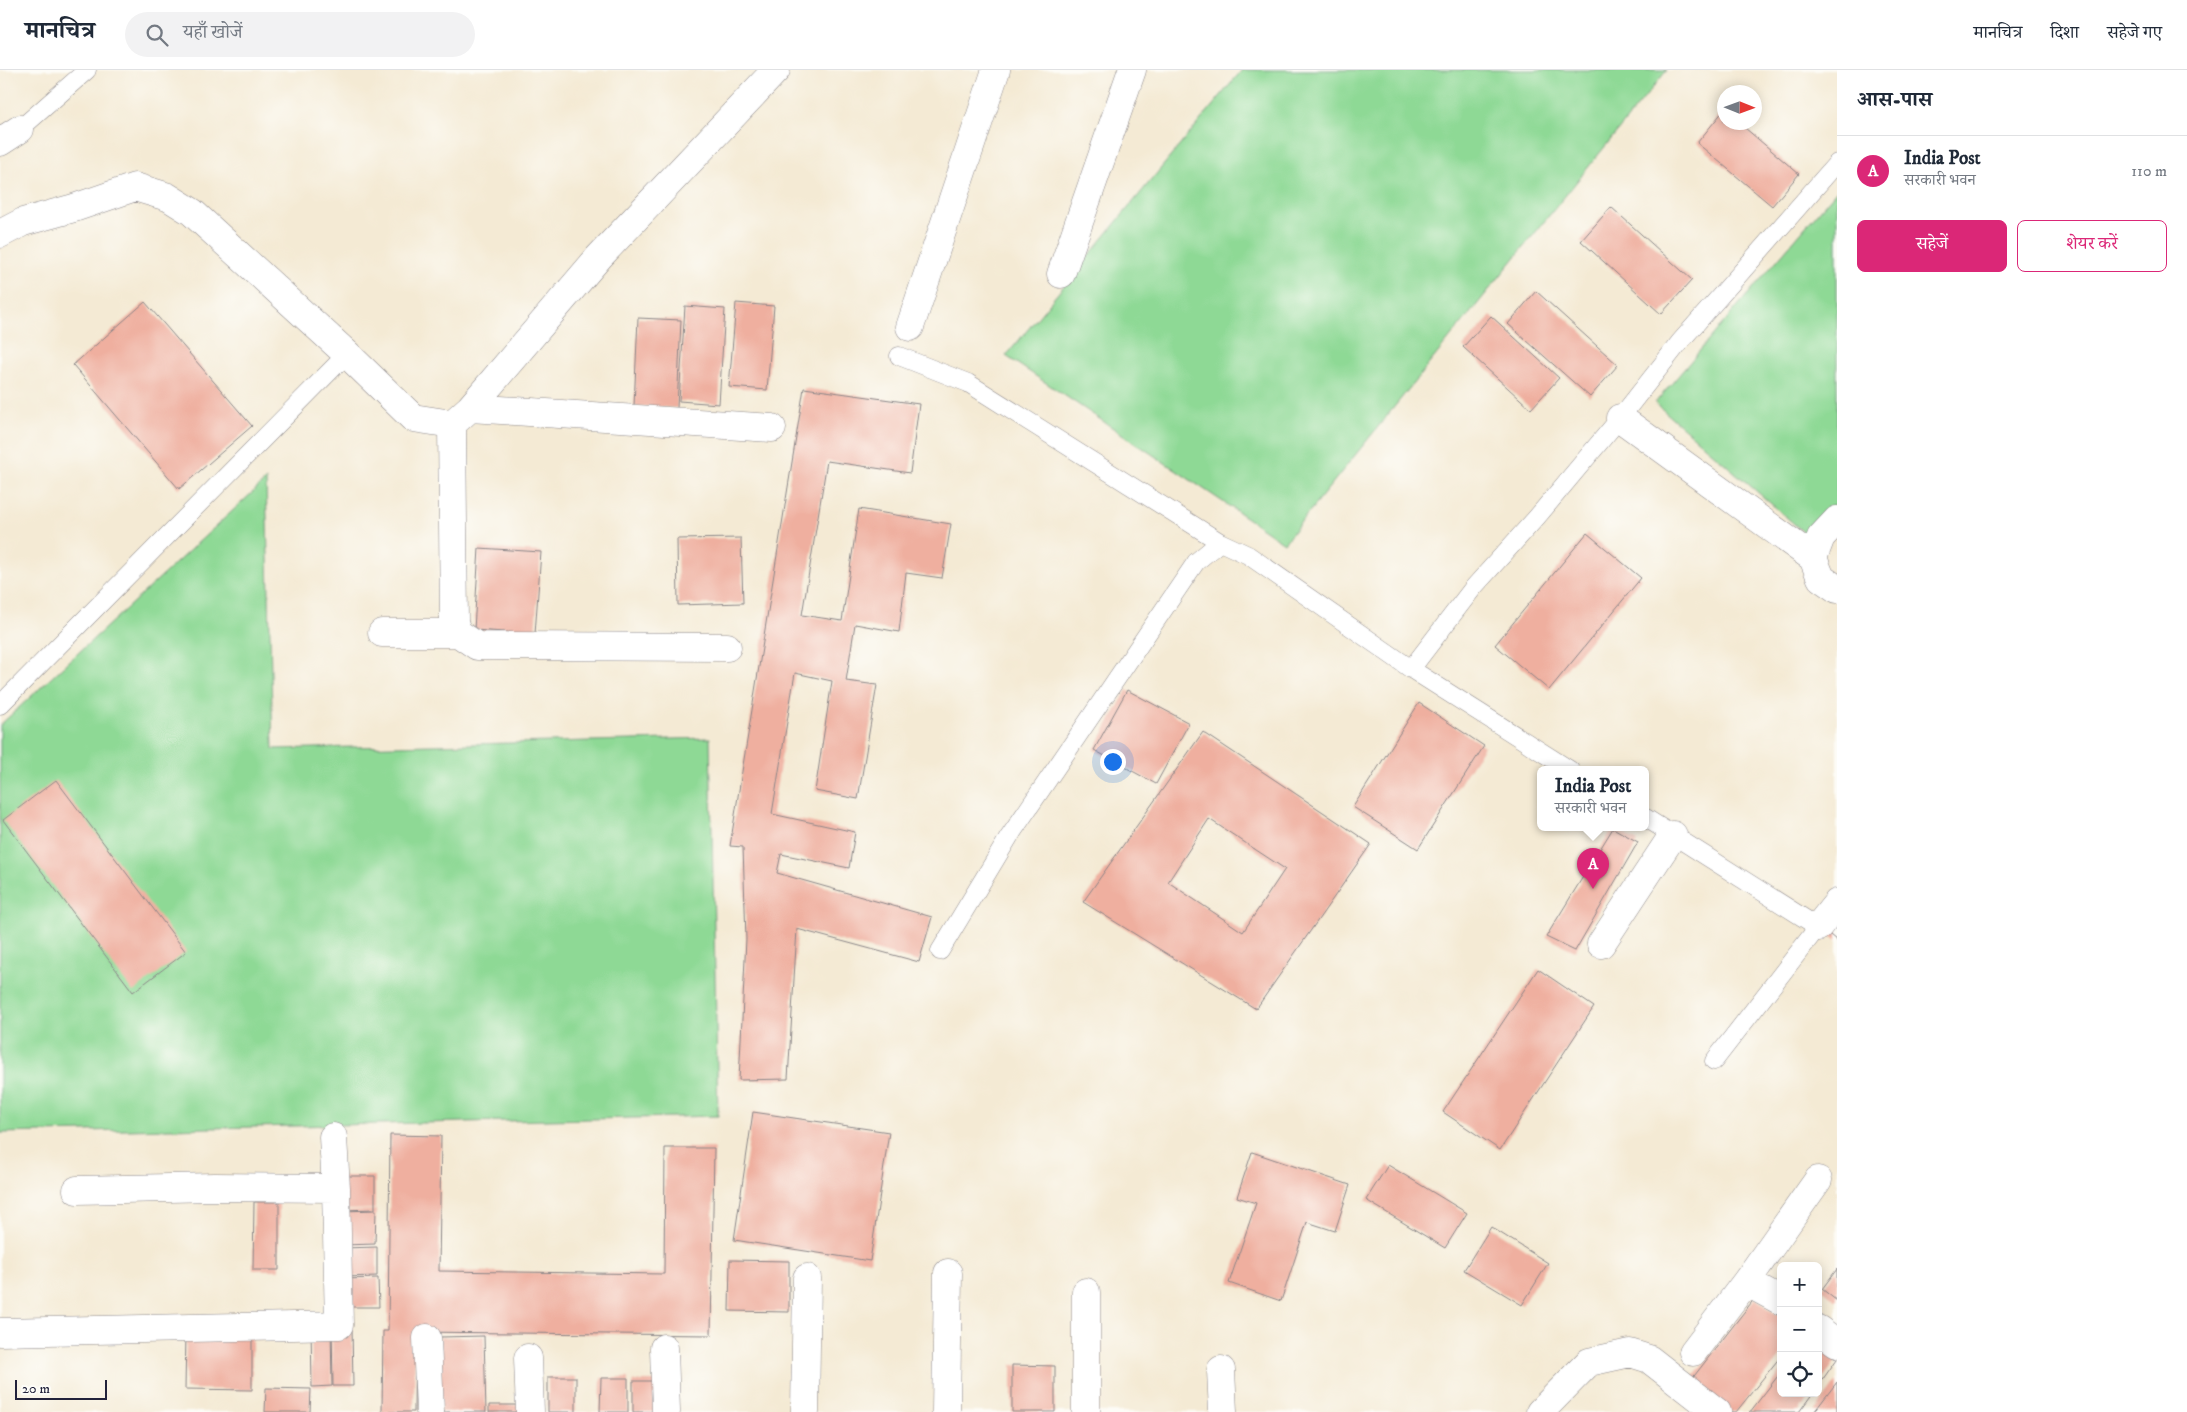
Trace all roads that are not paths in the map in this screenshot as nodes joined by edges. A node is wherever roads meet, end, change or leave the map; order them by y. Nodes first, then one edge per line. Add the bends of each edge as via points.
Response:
1 (87, 70) edge
2 (776, 70) edge
3 (996, 70) edge
4 (1132, 70) edge
5 (10, 136) edge
6 (1837, 163) edge
7 (0, 234) edge
8 (1061, 274) dead end
9 (910, 327) dead end
10 (347, 354) junction
11 (899, 356) dead end
12 (461, 416) junction
13 (1620, 418) junction
14 (772, 428) dead end
15 (1837, 520) edge
16 (1220, 542) junction
17 (1813, 558) junction
18 (1837, 589) edge
19 (458, 633) junction
20 (382, 634) dead end
21 (726, 647) dead end
22 (1411, 669) junction
23 (0, 704) edge
24 (1564, 766) edge
25 (1649, 820) edge
26 (1673, 835) junction
27 (1837, 904) edge
28 (1818, 927) junction
29 (1601, 944) dead end
30 (940, 951) dead end
31 (1714, 1061) dead end
32 (332, 1137) dead end
33 (1818, 1180) dead end
34 (336, 1188) junction
35 (77, 1190) dead end
36 (948, 1273) dead end
37 (807, 1278) dead end
38 (1746, 1282) junction
39 (1086, 1292) dead end
40 (1777, 1299) edge
41 (0, 1332) edge
42 (1822, 1332) edge
43 (427, 1338) dead end
44 (1837, 1343) edge
45 (664, 1348) dead end
46 (1693, 1352) dead end
47 (528, 1358) dead end
48 (1221, 1370) dead end
49 (430, 1412) edge
50 (530, 1412) edge
51 (666, 1412) edge
52 (805, 1412) edge
53 (946, 1412) edge
54 (1086, 1412) edge
55 (1224, 1412) edge
56 (1540, 1412) edge
57 (1718, 1412) edge

1 - 5 lane
2 - 12 street via 598,257
3 - 9 street
4 - 8 street
6 - 13 lane via 1679,343
7 - 10 street via 23,222 135,186 168,197 192,212
10 - 12 street via 413,418
10 - 23 lane
11 - 16 lane via 968,383
12 - 14 street
12 - 19 street via 454,623
13 - 17 street
13 - 22 lane via 1473,588
15 - 17 street via 1821,537
16 - 22 lane via 1248,555
16 - 30 lane via 1190,570 1009,837
17 - 18 street via 1821,578
19 - 20 street
19 - 21 street via 478,646
22 - 24 lane
25 - 26 lane
26 - 28 lane
26 - 29 street
27 - 28 street
28 - 31 lane
32 - 34 street
33 - 38 street
34 - 35 street
34 - 41 street via 339,1325
36 - 53 street
37 - 52 street
38 - 40 street
38 - 46 street
39 - 54 street
42 - 44 street
43 - 49 street
45 - 51 street
47 - 50 street
48 - 55 street
56 - 57 street via 1589,1362 1630,1354 1649,1359

